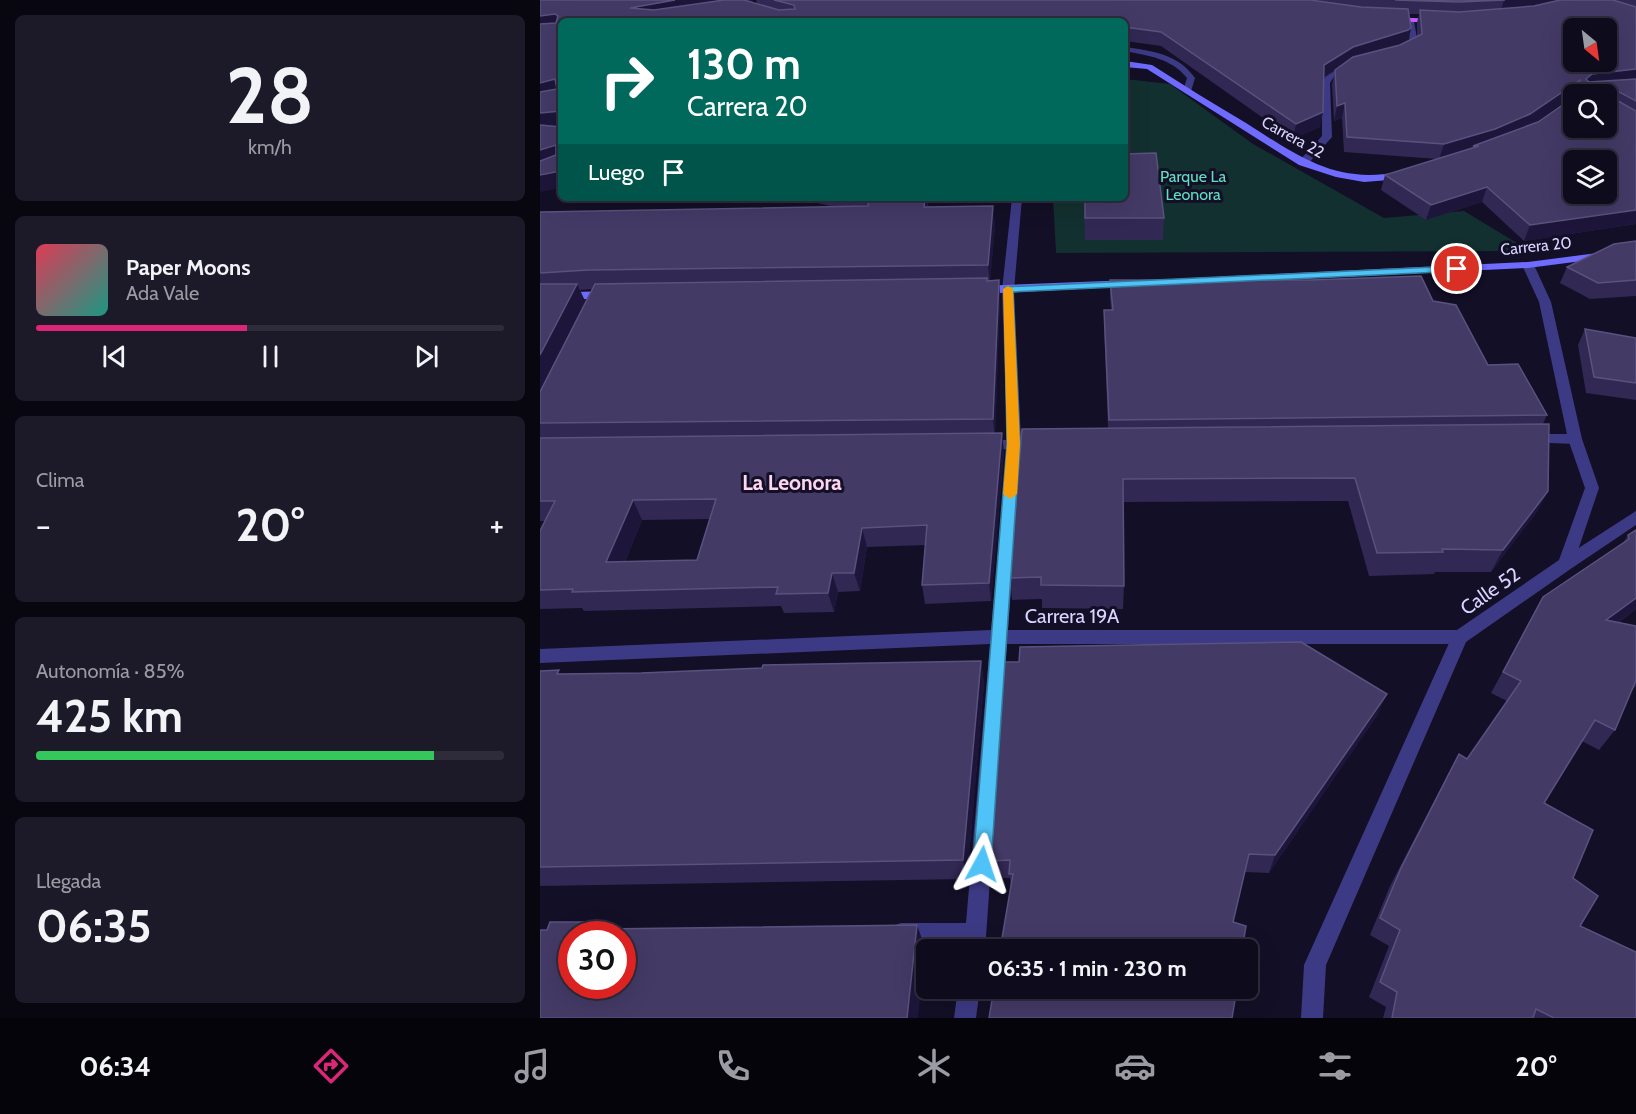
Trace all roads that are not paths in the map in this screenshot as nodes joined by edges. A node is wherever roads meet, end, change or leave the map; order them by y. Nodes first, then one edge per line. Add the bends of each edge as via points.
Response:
1 (1398, 10) edge
2 (1439, 11) edge
3 (1382, 18) edge
4 (1410, 21) junction
5 (1445, 21) edge
6 (1128, 50) edge
7 (1389, 56) edge
8 (1366, 62) edge
9 (1128, 64) edge
10 (1187, 92) junction
11 (1303, 163) junction
12 (1418, 170) edge
13 (1017, 201) edge
14 (1636, 251) edge
15 (1528, 266) junction
16 (1173, 282) edge
17 (1150, 283) edge
18 (972, 290) edge
19 (1008, 290) junction
20 (621, 295) edge
21 (540, 297) edge
22 (1516, 439) edge
23 (1575, 439) junction
24 (1014, 444) junction
25 (1061, 444) edge
26 (966, 445) edge
27 (1636, 517) edge
28 (1566, 564) junction
29 (1000, 637) junction
30 (1460, 637) junction
31 (540, 656) edge
32 (882, 934) edge
33 (948, 939) edge
34 (975, 939) edge
35 (968, 999) edge
36 (965, 1018) edge
37 (1312, 1018) edge

1 - 2 main road
3 - 4 main road
4 - 5 main road
4 - 7 street via 1414,44
6 - 10 street via 1158,55 1182,65 1191,78
8 - 11 street via 1330,76 1326,83 1327,138
9 - 10 main road, Carrera 22 via 1149,67
10 - 11 main road, Carrera 22
11 - 12 main road, Carrera 22 via 1356,180
13 - 19 street
14 - 15 main road, Carrera 20
15 - 16 main road, Carrera 20
15 - 23 street via 1545,302
17 - 19 main road
18 - 19 main road
19 - 24 street
20 - 21 main road
22 - 23 street
23 - 28 street via 1592,488
24 - 25 street
24 - 26 street
24 - 29 street
27 - 28 street, Calle 52
28 - 30 street, Calle 52
29 - 30 street, Carrera 19A
29 - 31 street, Carrera 19A
29 - 34 street
30 - 37 street, Calle 52 via 1315,964
32 - 33 street
35 - 36 street

